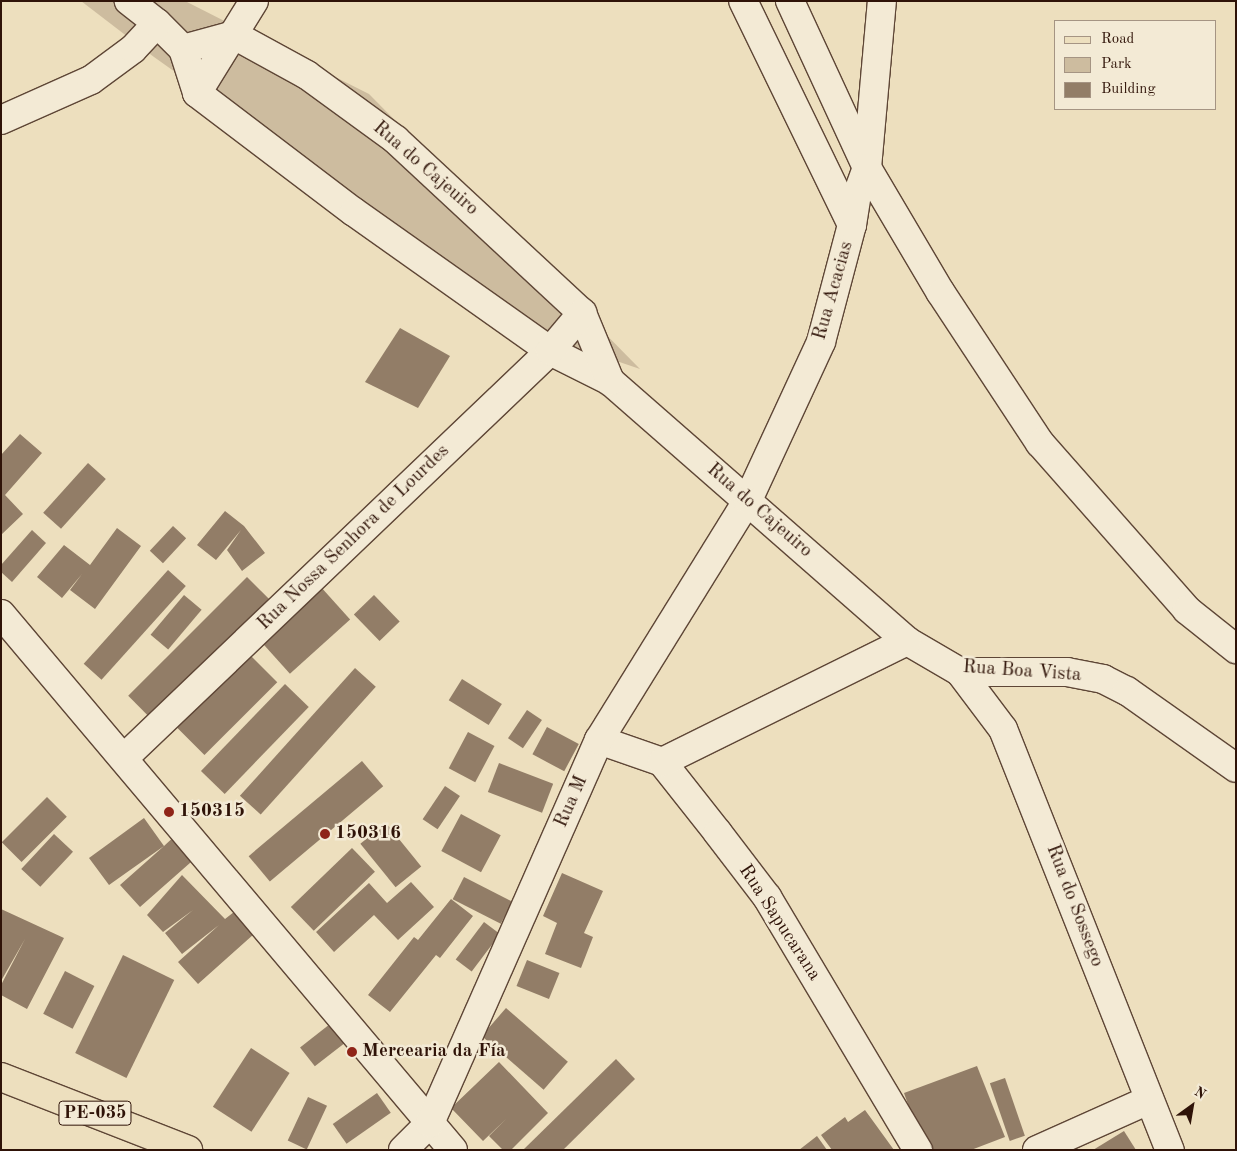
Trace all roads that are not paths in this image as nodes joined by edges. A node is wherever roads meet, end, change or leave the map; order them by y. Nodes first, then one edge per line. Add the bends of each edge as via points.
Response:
1 (129, 1) edge
2 (254, 1) edge
3 (743, 1) edge
4 (790, 1) edge
5 (882, 1) edge
6 (157, 23) junction
7 (234, 35) junction
8 (183, 49) junction
9 (197, 93) junction
10 (1, 120) edge
11 (867, 168) junction
12 (852, 225) junction
13 (582, 313) junction
14 (550, 351) junction
15 (610, 381) junction
16 (748, 500) junction
17 (1, 614) edge
18 (907, 642) junction
19 (1236, 649) edge
20 (960, 672) junction
21 (599, 740) junction
22 (124, 758) junction
23 (662, 762) junction
24 (1236, 768) edge
25 (1, 1077) edge
26 (1149, 1100) junction
27 (430, 1122) junction
28 (187, 1150) edge
29 (403, 1150) edge
30 (453, 1150) edge
31 (918, 1150) edge
32 (1037, 1150) edge
33 (1170, 1150) edge

1 - 6 street
2 - 7 street
3 - 12 street, Rua Acacias
4 - 11 street
5 - 11 street
6 - 8 street
6 - 10 street via 134,49 91,80
7 - 8 street
7 - 9 street
7 - 13 street, Rua do Cajeuiro via 308,76 396,140
8 - 9 street
9 - 14 street, Rua do Cajeuiro via 354,212
11 - 12 street via 857,195
11 - 19 street via 941,293 1040,443 1187,610
12 - 16 street, Rua Acacias via 821,342
13 - 14 street, Rua Nossa Senhora de Lourdes
13 - 15 street, Rua do Cajeuiro
14 - 15 street, Rua do Cajeuiro
14 - 22 street, Rua Nossa Senhora de Lourdes
15 - 16 street, Rua do Cajeuiro
16 - 18 street, Rua do Cajeuiro
16 - 21 street, Rua M
17 - 22 street
18 - 20 street, Rua Boa Vista
18 - 23 street
20 - 24 street, Rua Boa Vista via 1067,672 1103,679 1127,691
20 - 26 street, Rua do Sossego via 1003,729
21 - 23 street
21 - 27 street, Rua M
22 - 27 street
23 - 31 street, Rua Sapucarana via 767,897
25 - 28 main road, PE-035
26 - 32 street
26 - 33 street, Rua do Sossego
27 - 29 street
27 - 30 street

